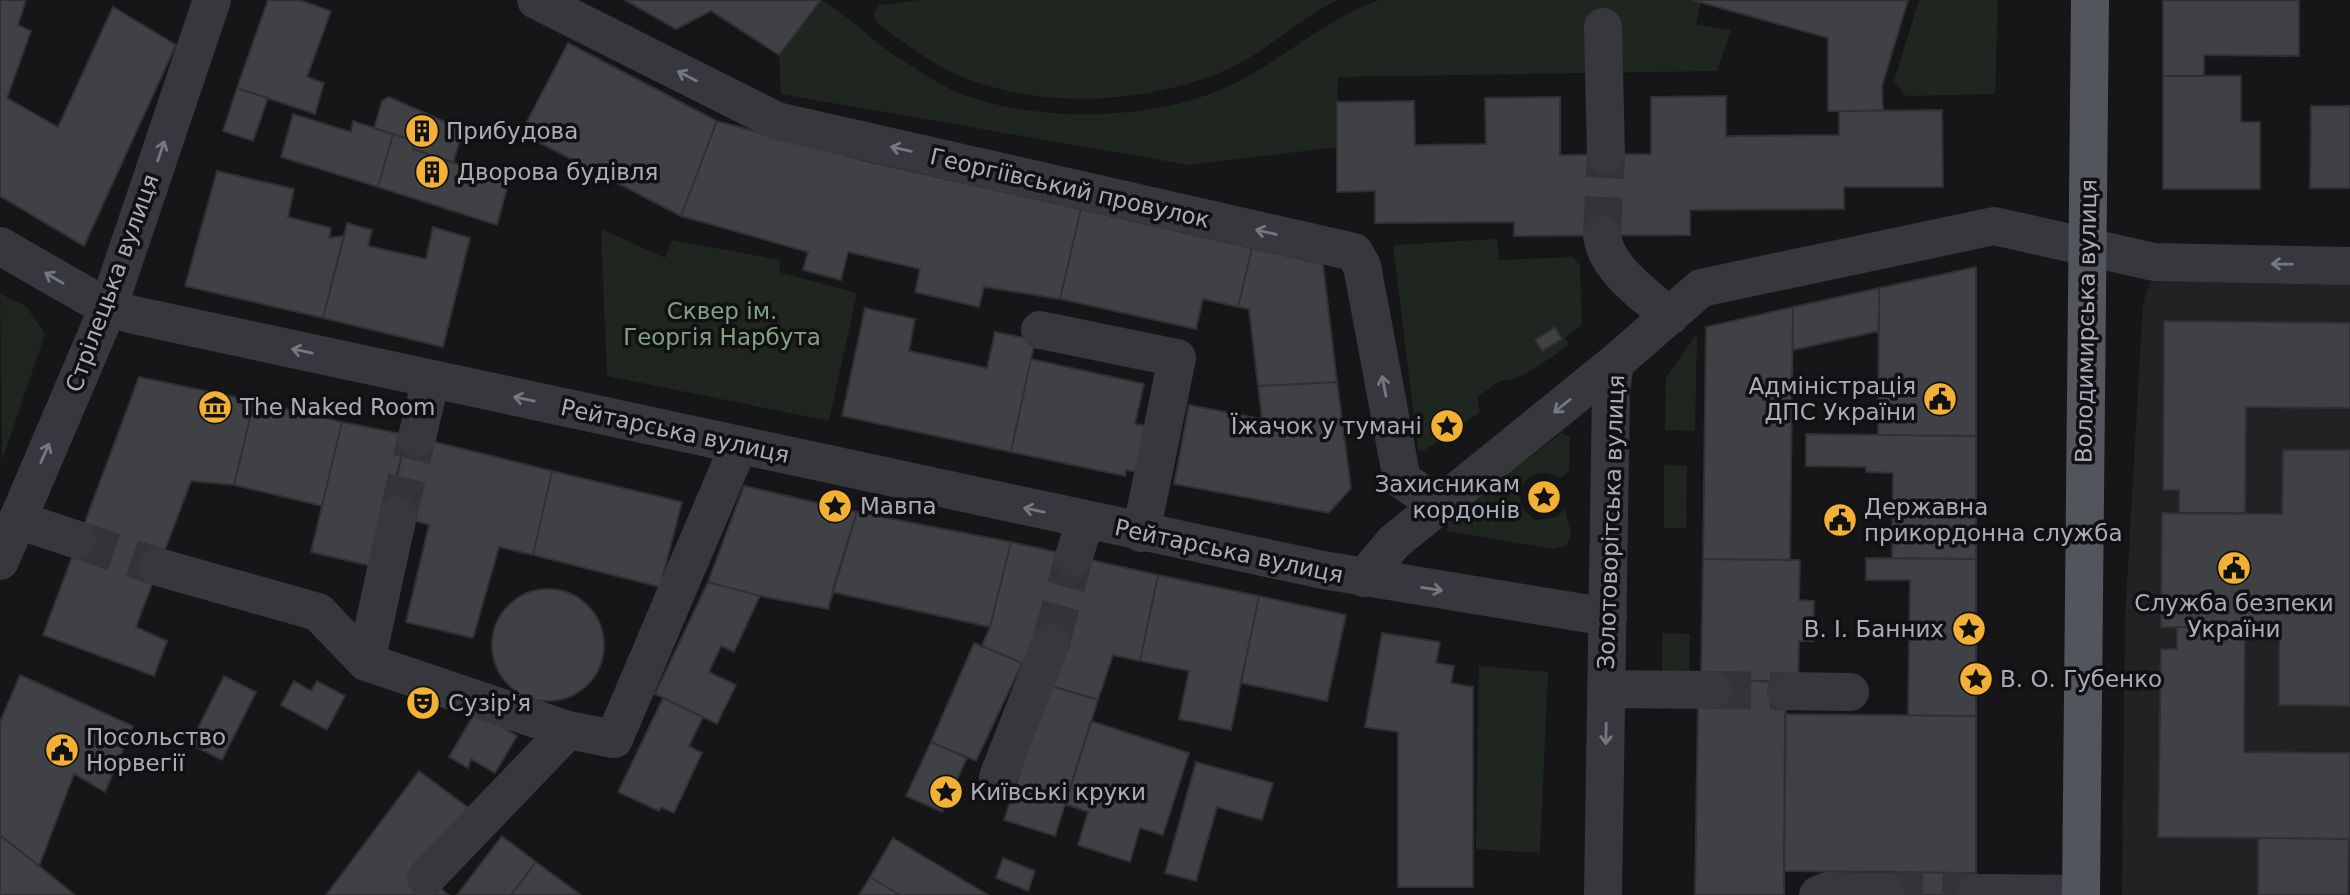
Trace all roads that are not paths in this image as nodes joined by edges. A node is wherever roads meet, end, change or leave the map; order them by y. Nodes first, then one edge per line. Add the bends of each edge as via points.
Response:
1 (212, 0) edge
2 (536, 0) edge
3 (2090, 0) edge
4 (1602, 27) dead end
5 (1606, 155) tunnel mouth
6 (1602, 235) tunnel mouth
7 (2086, 245) junction
8 (0, 246) edge
9 (2350, 266) edge
10 (107, 309) junction
11 (1670, 316) junction
12 (1040, 330) dead end
13 (1615, 363) junction
14 (431, 379) junction
15 (417, 437) tunnel mouth
16 (739, 445) junction
17 (13, 504) edge
18 (1440, 506) junction
19 (398, 515) tunnel mouth
20 (1141, 533) junction
21 (78, 540) tunnel mouth
22 (0, 561) edge
23 (158, 567) tunnel mouth
24 (1364, 578) junction
25 (1608, 617) junction
26 (1051, 642) tunnel mouth
27 (366, 662) junction
28 (1607, 689) junction
29 (1713, 690) tunnel mouth
30 (1786, 691) tunnel mouth
31 (1850, 692) dead end
32 (568, 730) junction
33 (998, 777) dead end
34 (426, 878) dead end
35 (1885, 892) dead end
36 (1976, 893) dead end
37 (1603, 895) edge
38 (1818, 895) edge
39 (2081, 895) edge

10 -> 1 street, Стрілецька вулиця
18 -> 2 street, Георгіївський провулок via 1402,480 1362,266 1354,252 777,121
3 - 7 main road, Володимирська вулиця
4 - 5 street
6 - 11 street via 1603,246 1630,282
9 -> 7 street, Золотоворітська вулиця via 2154,262
7 - 11 street, Золотоворітська вулиця via 1994,226 1701,288
7 - 39 main road, Володимирська вулиця
10 -> 8 street, Рейтарська вулиця
14 -> 10 street, Рейтарська вулиця
17 -> 10 street, Стрілецька вулиця
11 - 13 street, Золотоворітська вулиця
12 - 20 street via 1177,358
13 -> 18 street, Рейтарська вулиця
13 - 25 street, Золотоворітська вулиця
14 - 15 street
16 -> 14 street, Рейтарська вулиця
20 -> 16 street, Рейтарська вулиця via 1080,539
16 - 32 street via 614,738
17 - 21 street
17 - 22 street, Стрілецька вулиця
18 - 24 street, Рейтарська вулиця via 1394,542
19 - 27 street
20 - 24 street, Рейтарська вулиця
23 - 27 street via 318,612
24 -> 25 street, Рейтарська вулиця
25 - 28 street, Золотоворітська вулиця
26 - 33 street
27 - 32 street
28 - 29 street
28 -> 37 street, Золотоворітська вулиця
30 - 31 street
32 - 34 street
35 - 38 street via 1828,891
36 - 39 street

